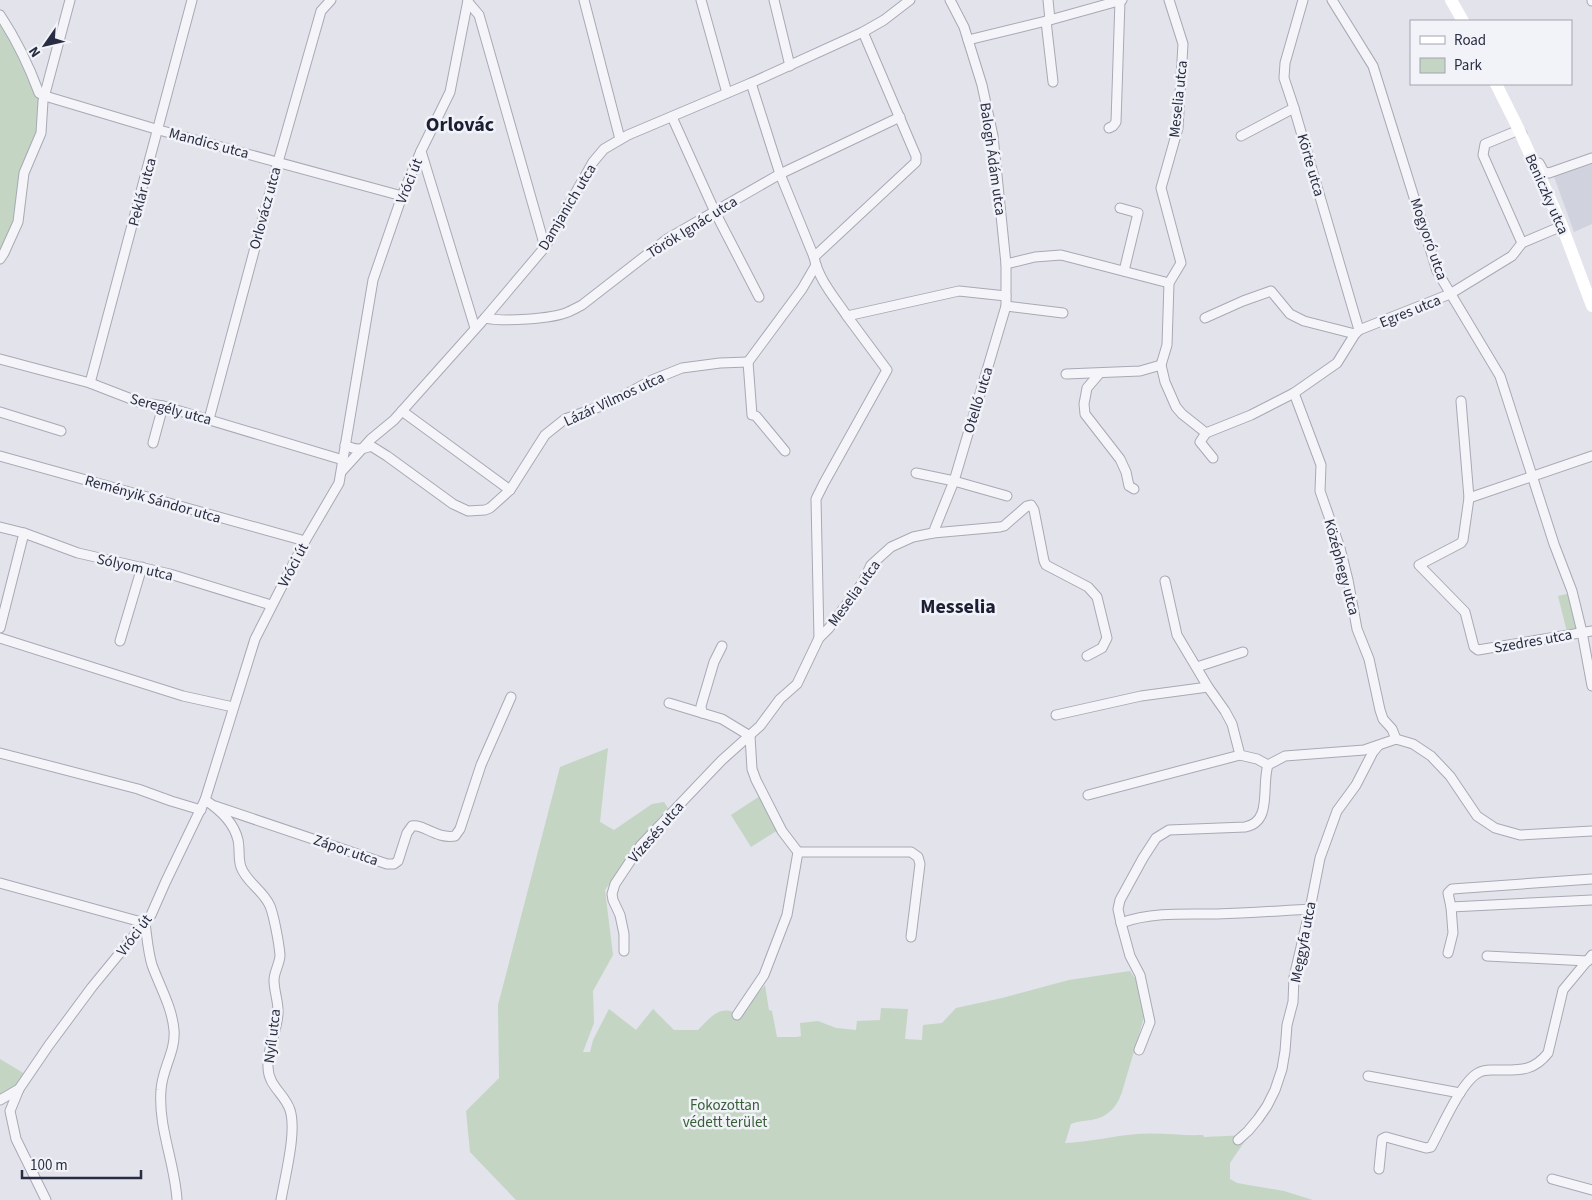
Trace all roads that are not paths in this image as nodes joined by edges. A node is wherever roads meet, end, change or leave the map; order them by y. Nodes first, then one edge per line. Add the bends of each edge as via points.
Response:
1 (70, 0) edge
2 (192, 0) edge
3 (331, 0) edge
4 (584, 0) edge
5 (701, 0) edge
6 (774, 0) edge
7 (910, 0) edge
8 (950, 0) edge
9 (1048, 0) edge
10 (1121, 0) edge
11 (1169, 0) edge
12 (1303, 0) edge
13 (1332, 0) edge
14 (1451, 0) edge
15 (468, 1) edge
16 (0, 15) edge
17 (1048, 20) junction
18 (1462, 20) edge
19 (862, 32) junction
20 (968, 40) junction
21 (790, 66) junction
22 (51, 70) junction
23 (33, 78) junction
24 (1053, 82) dead end
25 (751, 83) junction
26 (1496, 85) edge
27 (727, 93) junction
28 (45, 96) junction
29 (1294, 108) junction
30 (672, 117) junction
31 (900, 117) junction
32 (1109, 128) dead end
33 (159, 130) junction
34 (1519, 130) junction
35 (1240, 136) dead end
36 (620, 139) junction
37 (421, 151) junction
38 (1592, 158) edge
39 (278, 162) junction
40 (780, 174) junction
41 (402, 196) junction
42 (1120, 208) dead end
43 (715, 212) junction
44 (1562, 226) junction
45 (1522, 243) junction
46 (545, 247) junction
47 (0, 259) edge
48 (815, 261) junction
49 (1006, 264) junction
50 (1124, 271) junction
51 (1169, 282) junction
52 (1450, 294) junction
53 (1006, 296) junction
54 (759, 297) dead end
55 (1006, 306) junction
56 (1592, 306) edge
57 (1063, 313) dead end
58 (847, 316) junction
59 (485, 318) junction
60 (1205, 318) dead end
61 (475, 328) junction
62 (1357, 332) junction
63 (0, 359) edge
64 (748, 362) junction
65 (1161, 365) junction
66 (1066, 374) dead end
67 (1099, 374) junction
68 (90, 383) junction
69 (1294, 393) junction
70 (1461, 401) dead end
71 (163, 406) junction
72 (402, 410) junction
73 (0, 412) edge
74 (209, 419) junction
75 (61, 430) dead end
76 (1206, 433) junction
77 (153, 443) dead end
78 (345, 445) junction
79 (361, 450) junction
80 (785, 452) dead end
81 (0, 456) edge
82 (1592, 456) edge
83 (1213, 458) dead end
84 (343, 460) junction
85 (342, 471) junction
86 (916, 473) dead end
87 (1532, 475) junction
88 (954, 481) junction
89 (1134, 489) dead end
90 (510, 490) junction
91 (1007, 496) dead end
92 (1469, 498) junction
93 (0, 527) edge
94 (933, 533) junction
95 (24, 534) junction
96 (305, 541) junction
97 (142, 567) junction
98 (1165, 581) dead end
99 (271, 605) junction
100 (0, 628) edge
101 (1592, 630) edge
102 (1582, 632) junction
103 (0, 638) edge
104 (819, 638) junction
105 (120, 642) dead end
106 (722, 646) dead end
107 (1243, 652) dead end
108 (1087, 656) dead end
109 (1197, 667) junction
110 (1592, 686) edge
111 (1208, 687) junction
112 (511, 698) dead end
113 (669, 703) dead end
114 (233, 707) junction
115 (702, 713) junction
116 (1056, 715) dead end
117 (750, 736) junction
118 (1396, 739) junction
119 (1378, 746) junction
120 (0, 752) edge
121 (1240, 755) junction
122 (1268, 765) junction
123 (1088, 794) dead end
124 (205, 800) junction
125 (214, 806) junction
126 (200, 810) junction
127 (1592, 830) edge
128 (798, 852) junction
129 (1592, 879) edge
130 (0, 883) edge
131 (1592, 900) edge
132 (1451, 907) junction
133 (1310, 909) junction
134 (145, 923) junction
135 (1121, 923) junction
136 (911, 937) dead end
137 (624, 951) dead end
138 (1448, 953) dead end
139 (1487, 956) dead end
140 (1590, 958) edge
141 (737, 1015) dead end
142 (1139, 1050) dead end
143 (1368, 1076) dead end
144 (19, 1089) junction
145 (1460, 1093) junction
146 (0, 1100) edge
147 (1238, 1140) dead end
148 (1379, 1169) dead end
149 (1552, 1179) dead end
150 (1592, 1190) edge
151 (46, 1200) edge
152 (177, 1200) edge
153 (281, 1200) edge

1 - 22 street
2 - 33 street, Peklár utca
3 - 39 street, Orlovácz utca via 321,11
4 - 36 street
5 - 27 street
6 - 21 street
7 - 19 street, Damjanich utca
8 - 20 street, Balogh Ádám utca
9 - 17 street
10 - 17 street
10 - 32 street via 1116,122
11 - 51 street, Meselia utca via 1184,44 1178,128 1161,188 1181,263
12 - 29 street, Körte utca via 1285,63 1284,78
13 - 52 street, Mogyoró utca via 1373,66 1437,270
14 - 18 main road
15 - 37 street, Vróci út via 450,92
15 - 46 street via 479,15
16 - 23 street
17 - 20 street
17 - 24 street
19 - 21 street, Damjanich utca
19 - 31 street
20 - 49 street, Balogh Ádám utca via 993,136
21 - 25 street, Damjanich utca
22 - 23 street
22 - 28 street
23 - 28 street via 39,93
25 - 27 street, Damjanich utca
25 - 40 street
26 - 34 main road, Beniczky utca
27 - 30 street, Damjanich utca
28 - 33 street, Mandics utca
28 - 47 street via 41,133 24,173 18,222
29 - 35 street
29 - 62 street, Körte utca
30 - 36 street, Damjanich utca
30 - 43 street
31 - 40 street, Török Ignác utca
31 - 48 street via 916,162
33 - 39 street, Mandics utca
33 - 68 street, Peklár utca
34 - 38 street via 1544,172
34 - 44 main road, Beniczky utca
34 - 45 street via 1485,144 1483,155
36 - 46 street, Damjanich utca via 604,149 593,162
37 - 41 street, Vróci út
37 - 61 street
39 - 41 street, Mandics utca
39 - 74 street, Orlovácz utca
40 - 43 street, Török Ignác utca
40 - 48 street
41 - 78 street, Vróci út via 373,280
42 - 50 street via 1138,213
43 - 54 street
43 - 59 street, Török Ignác utca via 668,240 568,313 498,321
44 - 45 street, Egres utca
44 - 56 main road, Beniczky utca
45 - 52 street, Egres utca via 1512,256
46 - 59 street, Damjanich utca
48 - 58 street
48 - 64 street via 802,289
49 - 50 street via 1061,255
49 - 53 street, Otelló utca
50 - 51 street
51 - 65 street, Meselia utca via 1167,346
52 - 62 street, Egres utca
52 - 87 street, Mogyoró utca via 1500,376
53 - 55 street, Otelló utca
53 - 58 street via 959,291
55 - 57 street
55 - 88 street, Otelló utca
58 - 104 street via 887,370 816,499
59 - 61 street, Damjanich utca
60 - 62 street via 1272,291 1290,314 1304,321
61 - 72 street, Damjanich utca
62 - 69 street via 1338,363
63 - 68 street, Seregély utca
64 - 80 street via 752,415
64 - 90 street, Lázár Vilmos utca via 682,368 610,403 565,419 545,435
65 - 67 street via 1140,371
65 - 76 street via 1176,407
66 - 67 street
67 - 89 street via 1087,388 1084,414 1120,459 1129,486
68 - 71 street, Seregély utca via 138,402
69 - 76 street
69 - 118 street, Középhegy utca via 1321,465 1320,490 1340,548 1357,629 1380,710
70 - 92 street
71 - 74 street, Seregély utca
71 - 77 street
72 - 79 street, Damjanich utca
72 - 90 street
73 - 75 street
74 - 84 street, Seregély utca
76 - 83 street via 1200,442
78 - 79 street
78 - 84 street, Vróci út
79 - 85 street, Damjanich utca
79 - 90 street, Lázár Vilmos utca via 371,446 453,504 468,511 490,508
81 - 96 street, Reményik Sándor utca
82 - 87 street
84 - 85 street, Vróci út
85 - 96 street, Vróci út via 340,482
86 - 88 street
87 - 92 street
87 - 102 street, Mogyoró utca via 1572,591
88 - 91 street
88 - 94 street, Otelló utca
92 - 102 street, Szedres utca via 1461,543 1420,565 1464,611 1474,647 1478,650
93 - 95 street, Sólyom utca
94 - 104 street, Meselia utca via 892,546 871,565 863,582
94 - 108 street, Meselia utca via 1004,526 1030,505 1034,510 1046,564 1088,587 1097,597 1107,638 1102,648
95 - 97 street, Sólyom utca via 78,553
95 - 100 street
96 - 99 street, Vróci út
97 - 99 street, Sólyom utca
97 - 105 street
98 - 109 street via 1177,635
99 - 114 street, Vróci út via 255,639
101 - 102 street, Szedres utca
102 - 110 street, Mogyoró utca
103 - 114 street via 183,696
104 - 117 street, Meselia utca via 797,684 780,699
106 - 115 street via 714,662 701,706
107 - 109 street
109 - 111 street
111 - 116 street via 1141,696
111 - 121 street via 1232,724
112 - 125 street, Zápor utca via 481,765 460,829 455,836 448,837 412,826 394,864
113 - 115 street
114 - 124 street, Vróci út
115 - 117 street via 722,719
117 - 128 street via 756,780 782,831
117 - 137 street, Vízesés utca via 722,760 640,846 615,884 612,894 620,915
118 - 119 street
118 - 127 street via 1431,756 1450,776 1476,816 1495,828 1520,835
119 - 122 street via 1285,756
119 - 133 street, Meggyfa utca via 1337,811 1320,858
120 - 126 street via 138,789
121 - 122 street
121 - 123 street
122 - 135 street via 1264,811 1252,826 1169,830 1156,838 1120,900
124 - 125 street, Nyíl utca
124 - 126 street, Vróci út
125 - 153 street, Nyíl utca via 233,828 238,840 240,865 246,876 270,906 278,942 280,956 274,980 278,1014 268,1054 268,1068 270,1080 289,1107 292,1118
126 - 134 street, Vróci út
128 - 136 street via 912,852 920,864
128 - 141 street via 787,916 764,974
129 - 132 street via 1452,889 1448,893
130 - 134 street
131 - 132 street
132 - 138 street via 1453,933
133 - 135 street via 1162,915
133 - 147 street, Meggyfa utca via 1294,977 1282,1070 1267,1106
134 - 144 street, Vróci út via 77,1008
134 - 152 street via 152,964 170,1009 174,1031 162,1078 161,1112
135 - 142 street via 1130,956 1140,975 1150,1022
139 - 140 street
140 - 145 street via 1563,990 1544,1059 1532,1068 1477,1073
143 - 145 street
144 - 146 street
144 - 151 street via 10,1111 12,1123 16,1139
145 - 148 street via 1431,1147 1386,1137 1382,1139
149 - 150 street

